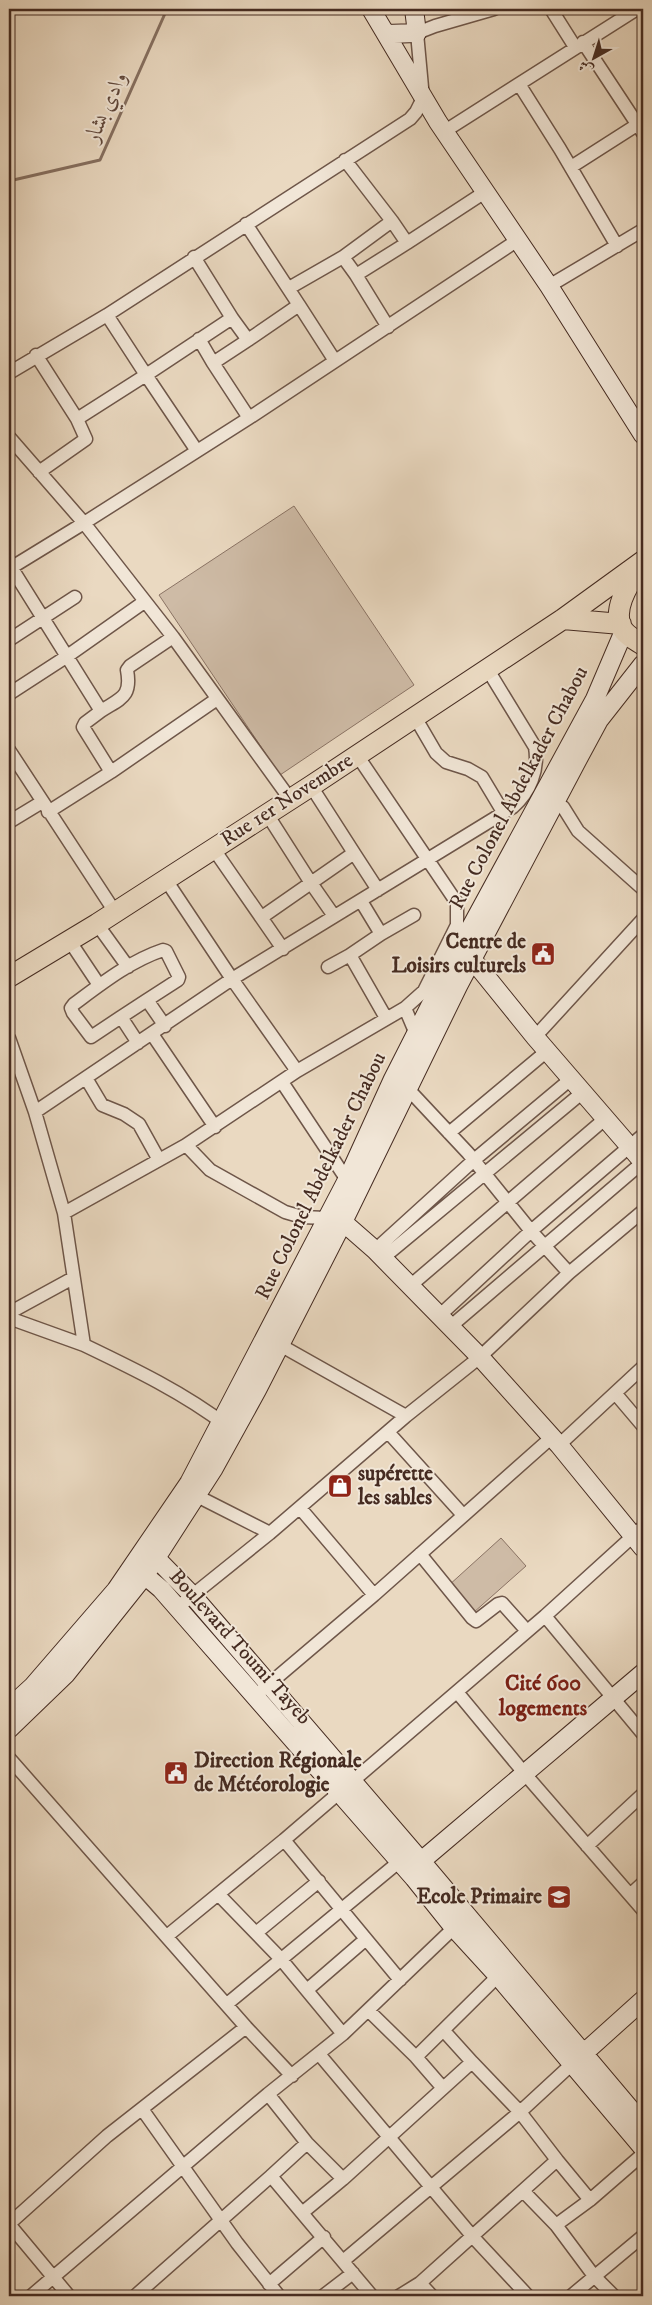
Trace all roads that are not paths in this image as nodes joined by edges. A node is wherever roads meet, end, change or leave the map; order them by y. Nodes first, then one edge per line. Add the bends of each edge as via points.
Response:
1 (371, 9) edge
2 (414, 9) edge
3 (494, 9) edge
4 (551, 9) edge
5 (636, 9) edge
6 (417, 33) junction
7 (386, 34) junction
8 (579, 44) junction
9 (519, 84) junction
10 (423, 98) junction
11 (641, 126) edge
12 (445, 131) junction
13 (345, 160) junction
14 (571, 167) junction
15 (485, 192) junction
16 (392, 221) junction
17 (246, 224) junction
18 (643, 230) edge
19 (518, 240) junction
20 (407, 243) junction
21 (617, 246) junction
22 (194, 257) junction
23 (343, 257) junction
24 (356, 275) junction
25 (548, 286) junction
26 (288, 288) junction
27 (299, 305) junction
28 (107, 315) junction
29 (232, 318) junction
30 (388, 327) junction
31 (198, 339) junction
32 (248, 340) junction
33 (36, 355) junction
34 (335, 361) junction
35 (213, 363) junction
36 (9, 373) edge
37 (146, 375) junction
38 (249, 418) junction
39 (77, 419) junction
40 (643, 435) edge
41 (9, 437) edge
42 (197, 451) junction
43 (39, 472) junction
44 (84, 522) junction
45 (643, 563) edge
46 (10, 568) edge
47 (75, 597) dead end
48 (144, 602) junction
49 (42, 618) junction
50 (563, 619) junction
51 (622, 628) junction
52 (173, 637) junction
53 (9, 640) edge
54 (643, 645) edge
55 (66, 657) junction
56 (643, 664) edge
57 (488, 670) junction
58 (9, 694) edge
59 (217, 699) junction
60 (101, 711) junction
61 (416, 717) junction
62 (9, 750) edge
63 (357, 755) junction
64 (111, 772) junction
65 (311, 786) junction
66 (290, 799) junction
67 (554, 804) junction
68 (45, 807) junction
69 (503, 812) junction
70 (267, 814) junction
71 (9, 822) edge
72 (214, 848) junction
73 (354, 852) junction
74 (428, 860) junction
75 (166, 880) junction
76 (311, 883) junction
77 (643, 889) edge
78 (378, 890) junction
79 (362, 901) junction
80 (115, 912) junction
81 (414, 914) dead end
82 (334, 916) junction
83 (262, 918) junction
84 (643, 919) edge
85 (97, 924) junction
86 (381, 934) junction
87 (69, 940) junction
88 (283, 949) junction
89 (466, 954) junction
90 (350, 955) junction
91 (128, 967) junction
92 (328, 967) dead end
93 (9, 977) edge
94 (232, 980) junction
95 (99, 985) junction
96 (146, 1000) junction
97 (405, 1008) junction
98 (121, 1017) junction
99 (386, 1018) junction
100 (165, 1026) junction
101 (152, 1034) junction
102 (416, 1034) junction
103 (535, 1037) junction
104 (9, 1038) edge
105 (138, 1043) junction
106 (547, 1051) junction
107 (297, 1071) junction
108 (86, 1078) junction
109 (572, 1078) junction
110 (393, 1079) junction
111 (282, 1082) junction
112 (409, 1090) junction
113 (583, 1092) junction
114 (35, 1112) junction
115 (606, 1118) junction
116 (215, 1127) junction
117 (449, 1132) junction
118 (636, 1140) edge
119 (186, 1145) junction
120 (159, 1160) junction
121 (474, 1160) junction
122 (643, 1162) edge
123 (485, 1174) junction
124 (347, 1180) junction
125 (508, 1201) junction
126 (643, 1210) edge
127 (64, 1213) junction
128 (335, 1220) junction
129 (531, 1231) junction
130 (544, 1246) junction
131 (379, 1254) junction
132 (569, 1273) junction
133 (73, 1278) junction
134 (410, 1286) junction
135 (9, 1313) edge
136 (9, 1318) edge
137 (444, 1321) junction
138 (84, 1345) junction
139 (280, 1345) junction
140 (480, 1357) junction
141 (643, 1367) edge
142 (615, 1393) junction
143 (406, 1416) junction
144 (227, 1426) junction
145 (643, 1426) edge
146 (388, 1432) junction
147 (556, 1441) junction
148 (197, 1496) junction
149 (300, 1508) junction
150 (463, 1514) junction
151 (270, 1533) junction
152 (640, 1537) edge
153 (150, 1554) junction
154 (420, 1554) junction
155 (139, 1570) junction
156 (374, 1595) junction
157 (193, 1596) junction
158 (178, 1607) junction
159 (545, 1616) junction
160 (527, 1631) junction
161 (643, 1673) edge
162 (268, 1684) junction
163 (457, 1692) junction
164 (255, 1696) junction
165 (612, 1698) junction
166 (9, 1708) edge
167 (9, 1730) edge
168 (643, 1734) edge
169 (9, 1758) edge
170 (525, 1774) junction
171 (347, 1787) junction
172 (643, 1794) edge
173 (284, 1840) junction
174 (587, 1846) junction
175 (410, 1865) junction
176 (318, 1881) junction
177 (643, 1883) edge
178 (219, 1895) junction
179 (630, 1895) junction
180 (342, 1908) junction
181 (643, 1910) edge
182 (461, 1922) junction
183 (256, 1933) junction
184 (167, 1936) junction
185 (366, 1938) junction
186 (280, 1958) junction
187 (498, 1976) junction
188 (400, 1980) junction
189 (307, 1990) junction
190 (643, 2000) edge
191 (227, 2004) junction
192 (369, 2010) junction
193 (246, 2026) junction
194 (444, 2031) junction
195 (343, 2034) junction
196 (319, 2054) junction
197 (416, 2057) junction
198 (577, 2059) junction
199 (472, 2062) junction
200 (292, 2076) junction
201 (442, 2087) junction
202 (268, 2094) junction
203 (142, 2110) junction
204 (520, 2112) junction
205 (643, 2124) edge
206 (391, 2138) junction
207 (307, 2143) junction
208 (643, 2148) edge
209 (643, 2154) edge
210 (557, 2160) junction
211 (184, 2166) junction
212 (271, 2176) junction
213 (343, 2179) junction
214 (430, 2187) junction
215 (524, 2192) junction
216 (590, 2200) junction
217 (302, 2213) junction
218 (222, 2220) junction
219 (556, 2225) junction
220 (643, 2236) edge
221 (324, 2237) junction
222 (473, 2237) junction
223 (343, 2260) junction
224 (353, 2273) junction
225 (594, 2276) junction
226 (53, 2278) junction
227 (269, 2284) junction
228 (420, 2284) junction
229 (31, 2296) edge
230 (69, 2296) edge
231 (135, 2296) edge
232 (279, 2296) edge
233 (323, 2296) edge
234 (372, 2296) edge
235 (399, 2296) edge
236 (432, 2296) edge
237 (528, 2296) edge
238 (571, 2296) edge
239 (614, 2296) edge

1 - 7 main road
2 - 6 main road
3 - 6 street
4 - 8 street
5 - 8 street
6 - 7 main road
6 - 10 street
7 - 10 main road
8 - 9 street
8 - 11 street
9 - 12 street
9 - 14 street
10 - 12 main road
10 - 13 street via 410,119
11 - 14 street
12 - 15 main road
13 - 16 street
13 - 17 street
14 - 21 street
15 - 19 main road
15 - 20 street
16 - 20 street
16 - 23 street
17 - 22 street
17 - 26 street
18 - 21 street
19 - 25 main road
19 - 30 street
20 - 24 street
21 - 25 street
22 - 28 street
22 - 29 street
23 - 24 street
23 - 26 street
24 - 30 street
25 - 40 main road
26 - 27 street
27 - 32 street
27 - 34 street
28 - 33 street
28 - 37 street
29 - 31 street
29 - 32 street
30 - 34 street
31 - 35 street
31 - 37 street
32 - 35 street
33 - 36 street
33 - 39 street
34 - 38 street
35 - 38 street
37 - 39 street
37 - 42 street
38 - 42 street
39 - 43 street via 85,434 84,442
41 - 43 street
42 - 44 street
43 - 44 street
44 - 46 street
44 - 48 street
45 - 50 main road, Rue 1er Novembre
45 - 51 main road via 625,592 620,608
46 - 49 street
47 - 49 street
48 - 52 street
48 - 55 street
49 - 53 street
49 - 55 street
50 - 51 main road
50 - 57 main road, Rue 1er Novembre
51 - 54 main road
51 - 89 main road, Rue Colonel Abdelkader Chabou via 595,699
52 - 59 street
52 - 60 street via 130,666 127,670 130,686 124,696
55 - 58 street
55 - 60 street
56 - 67 main road, Rue Colonel Abdelkader Chabou via 599,720
57 - 61 main road, Rue 1er Novembre
57 - 69 street via 535,747 537,760 522,799
59 - 64 street
59 - 66 street
60 - 64 street via 83,727
61 - 63 main road, Rue 1er Novembre
61 - 69 street via 436,754 446,762 482,777
62 - 68 street
63 - 65 main road, Rue 1er Novembre
63 - 74 street
64 - 68 street
65 - 66 main road, Rue 1er Novembre
65 - 73 street
66 - 70 main road, Rue 1er Novembre
67 - 77 street via 563,807 578,831
67 - 89 main road, Rue Colonel Abdelkader Chabou
68 - 71 street
68 - 80 street
69 - 74 street
70 - 72 main road, Rue 1er Novembre
70 - 76 street
72 - 75 main road, Rue 1er Novembre
72 - 83 street
73 - 76 street
73 - 78 street
74 - 78 street
74 - 97 street via 457,903 458,918 424,991
75 - 80 main road, Rue 1er Novembre
75 - 94 street
76 - 82 street
76 - 83 street
78 - 79 street
79 - 82 street
79 - 86 street
80 - 85 main road, Rue 1er Novembre
81 - 86 street
82 - 88 street
83 - 88 street
84 - 103 street
85 - 87 main road, Rue 1er Novembre
85 - 91 street
86 - 90 street
87 - 93 main road, Rue 1er Novembre
87 - 95 street
88 - 94 street
89 - 102 main road, Rue Colonel Abdelkader Chabou
89 - 103 main road
89 - 112 main road, Rue Colonel Abdelkader Chabou
90 - 92 street
90 - 99 street
91 - 95 street
91 - 96 street via 159,951 166,951 178,980
94 - 100 street
94 - 107 street
95 - 98 street via 74,1004 71,1008 73,1013 91,1036
96 - 98 street
96 - 100 street
97 - 99 street
97 - 102 street
98 - 105 street
99 - 107 street
100 - 101 street
101 - 105 street
101 - 116 street
102 - 110 main road, Rue Colonel Abdelkader Chabou
103 - 106 main road
104 - 114 street
105 - 108 street
106 - 109 main road
106 - 117 street
107 - 111 street
108 - 114 street
108 - 120 street via 102,1106 139,1124
109 - 113 main road
109 - 121 street
110 - 112 street
110 - 124 main road, Rue Colonel Abdelkader Chabou
111 - 116 street
111 - 124 street
112 - 117 street
112 - 128 main road, Rue Colonel Abdelkader Chabou
113 - 115 main road
113 - 123 street
114 - 127 street
115 - 118 main road
115 - 125 street
116 - 119 street
117 - 121 street
118 - 122 main road
118 - 129 street
119 - 120 street
119 - 128 street via 210,1170 285,1212
120 - 127 street
121 - 123 street
121 - 131 street
122 - 130 street
123 - 125 street
123 - 131 street
124 - 128 main road, Rue Colonel Abdelkader Chabou
125 - 129 street
125 - 134 street
126 - 132 street
127 - 133 street
128 - 131 main road
128 - 139 main road, Rue Colonel Abdelkader Chabou
128 - 144 main road, Rue Colonel Abdelkader Chabou
129 - 130 street
129 - 137 street
130 - 132 street
130 - 137 street
131 - 134 main road
132 - 140 street
133 - 135 street
133 - 138 street
134 - 137 main road
136 - 138 street
137 - 140 main road
138 - 144 street via 205,1409
139 - 143 street
139 - 144 main road, Rue Colonel Abdelkader Chabou
140 - 143 street
140 - 147 main road
141 - 142 street
142 - 145 street
142 - 147 street
143 - 146 street
144 - 148 main road, Rue Colonel Abdelkader Chabou
144 - 153 main road, Rue Colonel Abdelkader Chabou via 189,1483
146 - 149 street
146 - 150 street
147 - 150 street
147 - 152 main road
148 - 151 street
148 - 153 main road, Rue Colonel Abdelkader Chabou
149 - 151 street
149 - 156 street
150 - 154 street
151 - 157 street
152 - 159 street
153 - 155 main road, Rue Colonel Abdelkader Chabou
153 - 157 main road, Boulevard Toumi Tayeb
154 - 156 street
154 - 160 street via 476,1621 502,1603
155 - 158 main road, Boulevard Toumi Tayeb
155 - 166 main road, Rue Colonel Abdelkader Chabou via 34,1686
155 - 167 main road, Rue Colonel Abdelkader Chabou via 66,1674
156 - 162 street
157 - 158 street
157 - 162 main road, Boulevard Toumi Tayeb
158 - 164 main road, Boulevard Toumi Tayeb
159 - 160 street
159 - 165 street
160 - 163 street
161 - 165 main road
162 - 164 street
162 - 171 main road, Boulevard Toumi Tayeb
163 - 170 street
163 - 171 street
164 - 171 main road, Boulevard Toumi Tayeb
165 - 168 street
165 - 170 main road
169 - 184 street
170 - 174 street
170 - 175 main road
171 - 173 street
171 - 175 main road, Boulevard Toumi Tayeb
172 - 174 street
173 - 176 street
173 - 178 street
174 - 179 street
175 - 180 street
175 - 182 main road, Boulevard Toumi Tayeb
176 - 180 street
176 - 183 street
177 - 179 street
178 - 183 street
178 - 184 street
179 - 181 street
180 - 185 street
180 - 186 street
182 - 187 main road, Boulevard Toumi Tayeb
182 - 188 street
182 - 198 main road, Boulevard Toumi Tayeb
183 - 186 street
184 - 191 street
185 - 188 street
185 - 189 street
186 - 189 street
186 - 191 street
187 - 194 street
187 - 198 main road, Boulevard Toumi Tayeb
188 - 192 street
189 - 195 street
190 - 198 main road
191 - 193 street
192 - 195 street
192 - 197 street
193 - 200 street
193 - 203 street
194 - 197 street
194 - 199 street
195 - 196 street
196 - 200 street
196 - 206 street
197 - 201 street
198 - 204 street
198 - 205 main road, Boulevard Toumi Tayeb
198 - 208 main road, Boulevard Toumi Tayeb
199 - 201 street
199 - 204 street
200 - 202 street
201 - 206 street
202 - 207 street
202 - 211 street
203 - 211 street
203 - 226 street via 107,2136 9,2224
204 - 210 street
204 - 214 street
206 - 213 street
206 - 214 street
207 - 212 street
207 - 213 street
209 - 216 street
210 - 215 street
210 - 216 street
211 - 218 street
211 - 226 street
212 - 217 street
212 - 218 street
213 - 217 street
214 - 222 street
214 - 223 street
215 - 219 street
215 - 222 street
216 - 219 street
217 - 221 street
218 - 227 street
218 - 231 street
219 - 225 street
220 - 225 street
221 - 223 street
221 - 227 street
222 - 228 street
222 - 237 street
223 - 224 street
224 - 233 street
224 - 234 street
225 - 238 street
225 - 239 street
226 - 229 street
226 - 230 street
227 - 232 street
228 - 235 street
228 - 236 street

